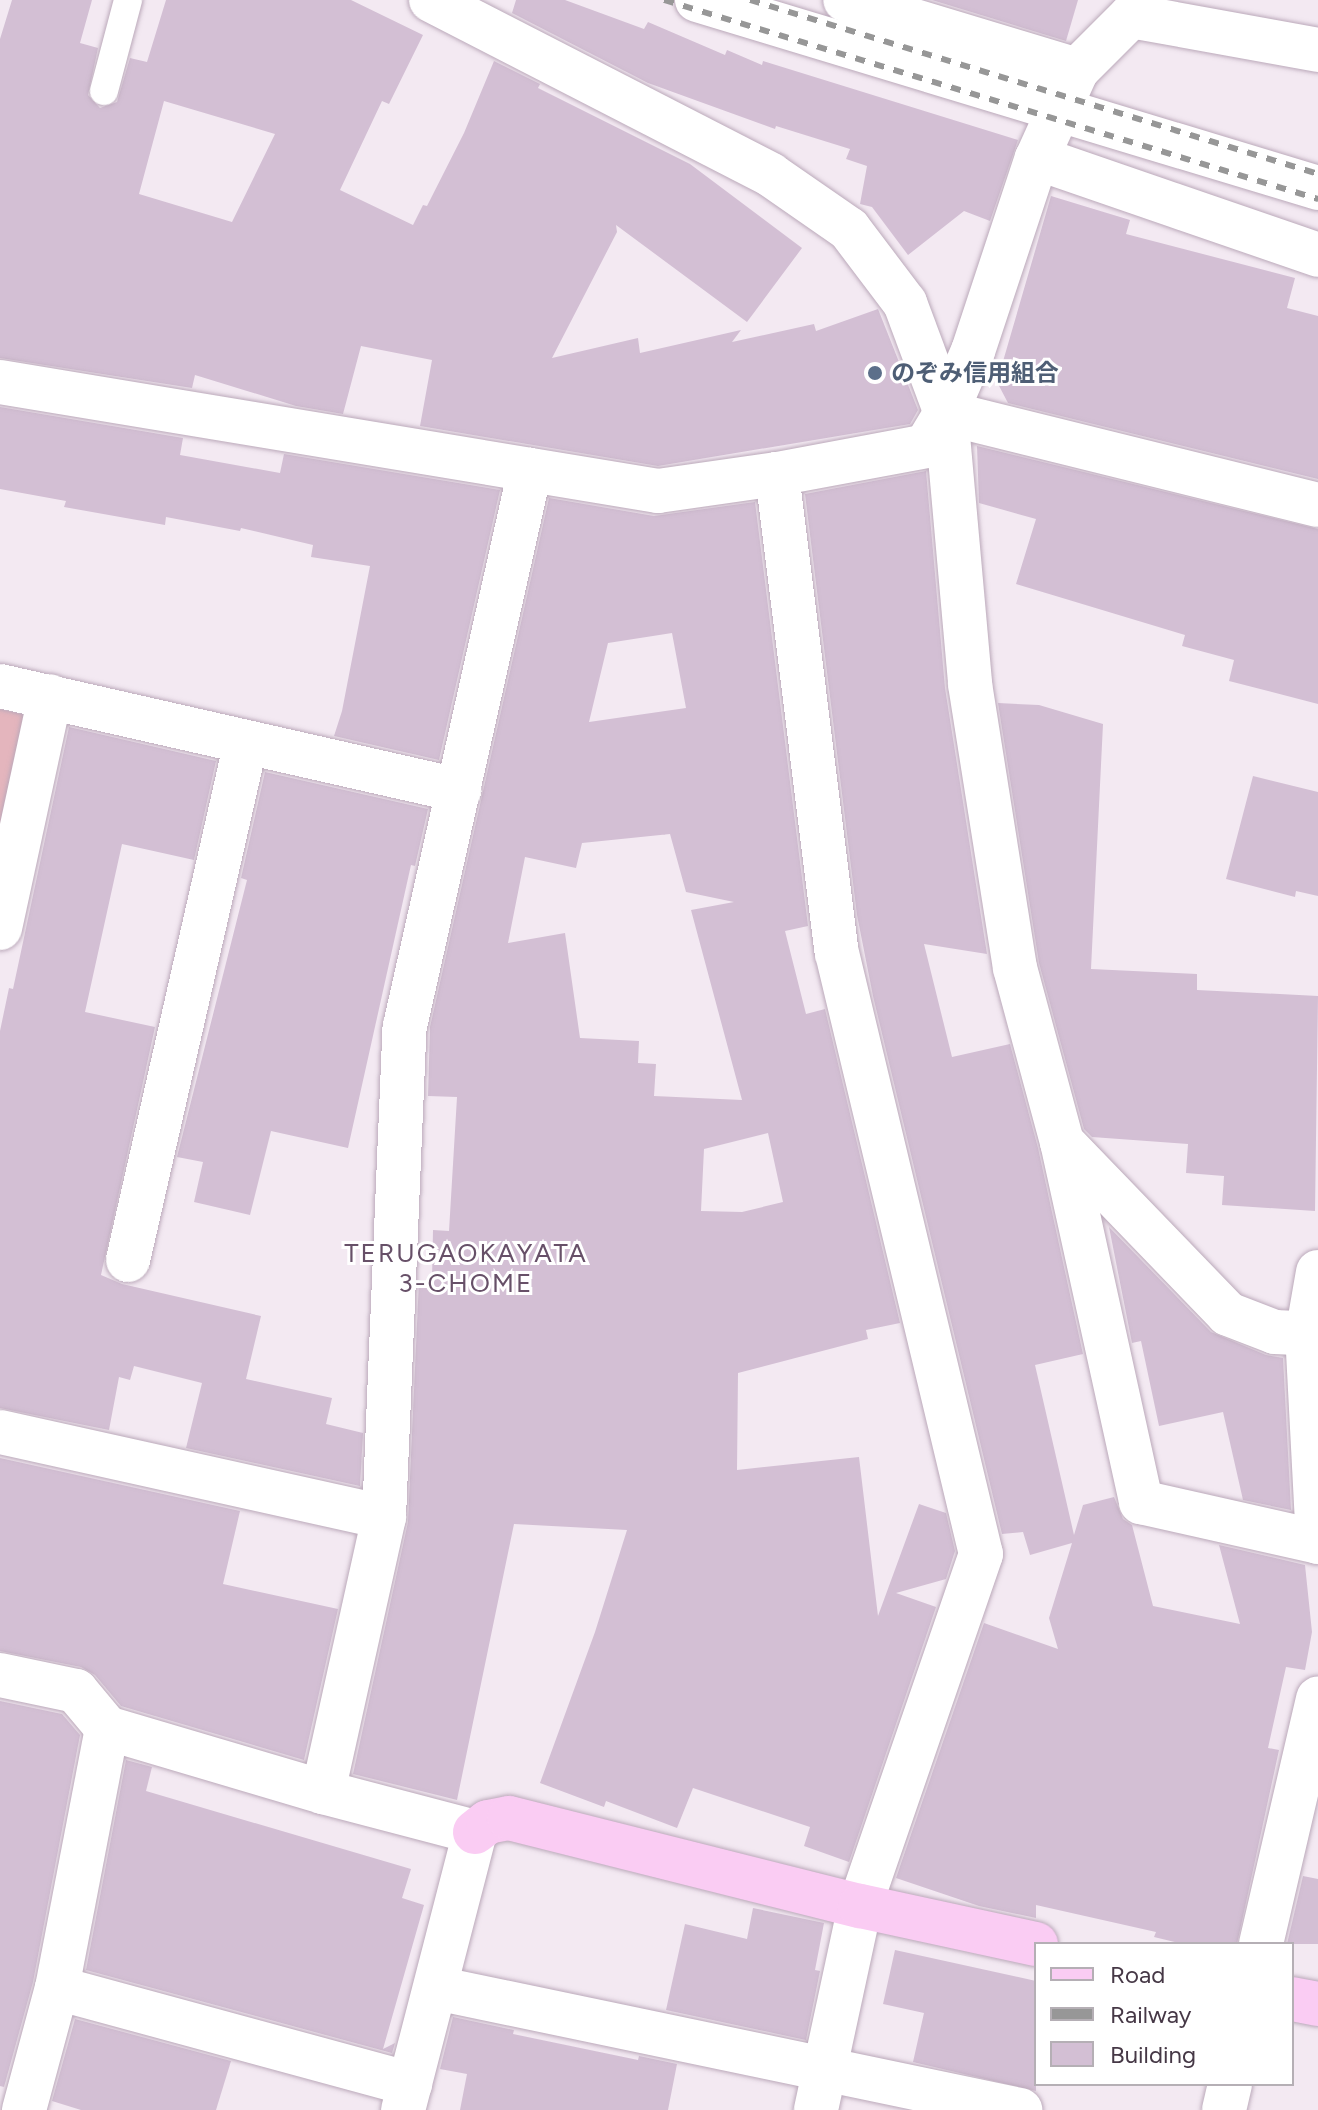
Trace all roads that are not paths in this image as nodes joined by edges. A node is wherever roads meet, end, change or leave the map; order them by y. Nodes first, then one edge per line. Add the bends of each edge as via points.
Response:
1 (128, 0) edge
2 (431, 0) edge
3 (697, 0) edge
4 (845, 0) edge
5 (1133, 8) edge
6 (1318, 50) edge
7 (1077, 70) junction
8 (104, 91) dead end
9 (1058, 110) junction
10 (1037, 158) junction
11 (1318, 188) edge
12 (1318, 255) edge
13 (0, 382) edge
14 (946, 413) junction
15 (530, 470) junction
16 (777, 474) junction
17 (1318, 505) edge
18 (0, 686) edge
19 (50, 696) junction
20 (246, 742) junction
21 (459, 790) junction
22 (0, 928) edge
23 (1062, 1142) junction
24 (128, 1260) dead end
25 (1318, 1272) edge
26 (1312, 1334) edge
27 (0, 1432) edge
28 (384, 1517) junction
29 (0, 1675) edge
30 (1318, 1699) edge
31 (107, 1728) junction
32 (323, 1792) junction
33 (475, 1832) junction
34 (860, 1906) junction
35 (1261, 1942) edge
36 (1034, 1944) edge
37 (57, 1988) junction
38 (436, 1988) junction
39 (1294, 1999) edge
40 (1318, 2004) edge
41 (1230, 2086) edge
42 (820, 2089) edge
43 (406, 2097) edge
44 (24, 2110) edge
45 (1020, 2110) edge
46 (1224, 2110) edge

1 - 8 lane
2 - 14 street via 771,175 849,229 905,303
3 - 9 street
4 - 7 street
5 - 6 street
5 - 7 street
7 - 9 street
9 - 10 street
9 - 11 street
10 - 12 street
10 - 14 street via 973,351
13 - 15 street
14 - 16 street via 926,446
14 - 17 street
14 - 23 street via 970,684 1015,968
15 - 16 street via 658,491
15 - 21 street
16 - 34 street via 837,953 981,1554
18 - 19 street
19 - 20 street
19 - 22 street
20 - 21 street
20 - 24 street
21 - 28 street via 405,1026
23 - 26 street via 1228,1314 1275,1332
23 - 26 street via 1141,1502 1318,1542
25 - 26 street
27 - 28 street
28 - 32 street
29 - 31 street via 76,1691
30 - 35 street
31 - 32 street
31 - 37 street
32 - 33 street
33 - 34 street via 488,1822 509,1818
33 - 38 street
34 - 36 street
34 - 42 street
37 - 43 street
37 - 44 street
38 - 42 street
38 - 43 street
39 - 40 street
41 - 46 street
42 - 45 street

